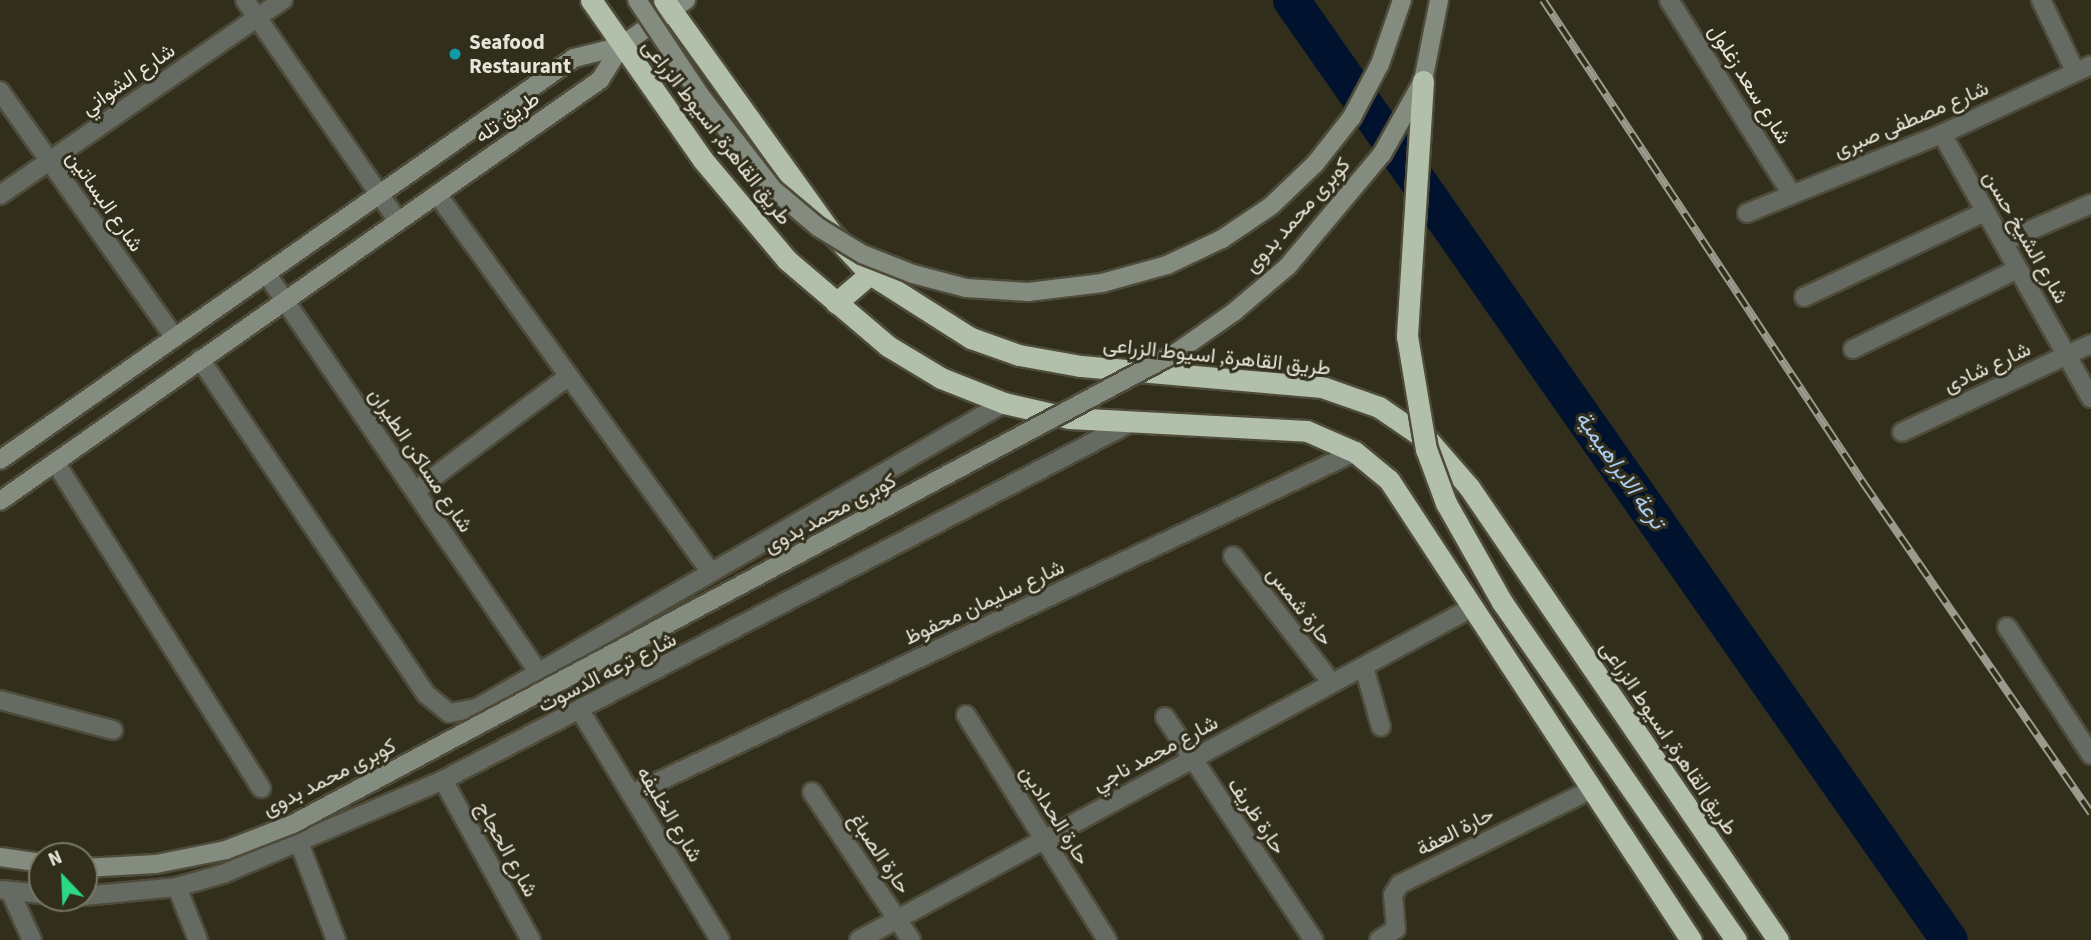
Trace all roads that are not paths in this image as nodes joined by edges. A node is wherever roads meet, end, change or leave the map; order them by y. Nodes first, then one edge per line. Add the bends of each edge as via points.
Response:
1 (245, 0) edge
2 (283, 0) edge
3 (591, 0) edge
4 (638, 0) edge
5 (1402, 0) edge
6 (1439, 0) edge
7 (1670, 0) edge
8 (2041, 0) edge
9 (673, 3) edge
10 (257, 18) junction
11 (621, 46) junction
12 (2083, 68) edge
13 (1423, 81) junction
14 (0, 91) edge
15 (1942, 134) junction
16 (49, 161) junction
17 (378, 192) junction
18 (1791, 192) junction
19 (437, 194) junction
20 (0, 195) edge
21 (2091, 204) edge
22 (1985, 212) junction
23 (1747, 213) dead end
24 (398, 221) junction
25 (2003, 242) junction
26 (2018, 269) junction
27 (266, 273) junction
28 (870, 274) junction
29 (1804, 297) dead end
30 (284, 300) junction
31 (836, 303) junction
32 (174, 337) junction
33 (2091, 344) edge
34 (1853, 349) dead end
35 (2067, 356) junction
36 (200, 359) junction
37 (569, 376) junction
38 (2091, 398) edge
39 (1004, 403) junction
40 (1128, 424) junction
41 (1902, 432) dead end
42 (1355, 452) junction
43 (0, 460) edge
44 (55, 462) junction
45 (415, 491) junction
46 (0, 501) edge
47 (1233, 556) dead end
48 (711, 572) junction
49 (1473, 607) junction
50 (2007, 627) dead end
51 (1364, 667) junction
52 (538, 672) junction
53 (1332, 683) junction
54 (0, 700) edge
55 (581, 712) junction
56 (966, 715) dead end
57 (1165, 717) dead end
58 (1381, 727) dead end
59 (113, 730) dead end
60 (2091, 755) edge
61 (1191, 760) junction
62 (443, 780) junction
63 (261, 788) dead end
64 (1592, 789) junction
65 (812, 792) dead end
66 (632, 794) junction
67 (1044, 840) junction
68 (300, 845) junction
69 (0, 857) edge
70 (28, 861) edge
71 (98, 867) edge
72 (177, 887) junction
73 (5, 890) edge
74 (28, 892) edge
75 (98, 895) edge
76 (897, 919) junction
77 (32, 940) edge
78 (198, 940) edge
79 (336, 940) edge
80 (531, 940) edge
81 (720, 940) edge
82 (859, 940) edge
83 (911, 940) edge
84 (1107, 940) edge
85 (1314, 940) edge
86 (1379, 940) edge
87 (1691, 940) edge
88 (1736, 940) edge
89 (1778, 940) edge

1 - 10 street
2 - 10 street, شارع الشواني
3 - 11 highway, طريق القاهرة, اسيوط الزراعى
4 - 5 main road, bridge via 700,96 773,189 818,227 862,254 913,274 966,288 1028,292 1102,283 1167,265 1222,239 1271,206 1315,164 1352,117 1380,64
6 - 13 main road, كوبرى محمد بدوى, bridge
7 - 18 street, شارع سعد زغلول
8 - 12 street
9 - 11 main road
9 - 28 highway, طريق القاهرة, اسيوط الزراعى via 791,183
10 - 16 street, شارع الشواني
10 - 17 street
11 - 17 main road, طريق تله via 574,58
11 - 19 main road, طريق تله via 600,80
11 - 31 highway, طريق القاهرة, اسيوط الزراعى via 743,212
12 - 15 street, شارع مصطفى صبرى
13 - 71 main road, كوبرى محمد بدوى, bridge via 1382,154 1287,266 1234,312 1177,352 293,824 226,850 156,864
13 - 88 highway, bridge via 1407,336 1426,449 1446,503 1502,602
14 - 16 street, شارع البساتين
15 - 18 street, شارع مصطفى صبرى
15 - 22 street, شارع الشيخ حسن
16 - 20 street, شارع الشواني
16 - 32 street, شارع البساتين
17 - 24 street
17 - 27 main road, طريق تله
18 - 23 street, شارع مصطفى صبرى
19 - 24 main road, طريق تله
19 - 37 street
21 - 25 street
22 - 25 street, شارع الشيخ حسن
22 - 29 street
24 - 30 main road, طريق تله
25 - 26 street, شارع الشيخ حسن
26 - 34 street
26 - 35 street, شارع الشيخ حسن
27 - 30 street, شارع مساكن الطيران
27 - 32 main road, طريق تله
28 - 31 highway
28 - 89 highway, طريق القاهرة, اسيوط الزراعى via 971,338 1019,355 1081,366 1322,387 1379,407 1430,442 1469,487
30 - 36 main road, طريق تله
30 - 45 street, شارع مساكن الطيران
31 - 39 highway, طريق القاهرة, اسيوط الزراعى via 888,346 941,378
32 - 43 main road, طريق تله
33 - 35 street, شارع شادى
35 - 38 street, شارع الشيخ حسن
35 - 41 street, شارع شادى
36 - 44 main road, طريق تله
36 - 52 street via 436,706 463,713
37 - 45 street
37 - 48 street
39 - 40 highway, طريق القاهرة, اسيوط الزراعى via 1069,418
39 - 48 street
40 - 42 highway, طريق القاهرة, اسيوط الزراعى via 1294,429
40 - 55 street, شارع ترعه الدسوت
42 - 49 highway, طريق القاهرة, اسيوط الزراعى via 1389,480
42 - 66 street, شارع سليمان محفوظ
44 - 46 main road, طريق تله
44 - 63 street
45 - 52 street, شارع مساكن الطيران
47 - 53 street, حارة شمس
48 - 52 street
49 - 51 street, شارع محمد ناجي
49 - 64 highway, طريق القاهرة, اسيوط الزراعى
50 - 60 street
51 - 53 street, شارع محمد ناجي
51 - 58 street
53 - 61 street, شارع محمد ناجي
54 - 59 street
55 - 62 street, شارع ترعه الدسوت
55 - 66 street, شارع الخليفه
56 - 67 street, حارة الحدادين
57 - 61 street, حارة ظريف
61 - 67 street, شارع محمد ناجي
61 - 85 street, حارة ظريف
62 - 68 street, شارع ترعه الدسوت
62 - 80 street, شارع الحجاج
64 - 86 street, حارة العفة via 1400,884 1393,895 1396,929
64 - 87 highway, طريق القاهرة, اسيوط الزراعى
65 - 76 street, حارة الصباغ
66 - 81 street, شارع الخليفه
67 - 76 street, شارع محمد ناجي
67 - 84 street, حارة الحدادين
68 - 72 street, شارع ترعه الدسوت
68 - 79 street
69 - 70 main road
72 - 75 street, شارع ترعه الدسوت
72 - 78 street
73 - 74 street
73 - 77 street
76 - 82 street, شارع محمد ناجي
76 - 83 street, حارة الصباغ

